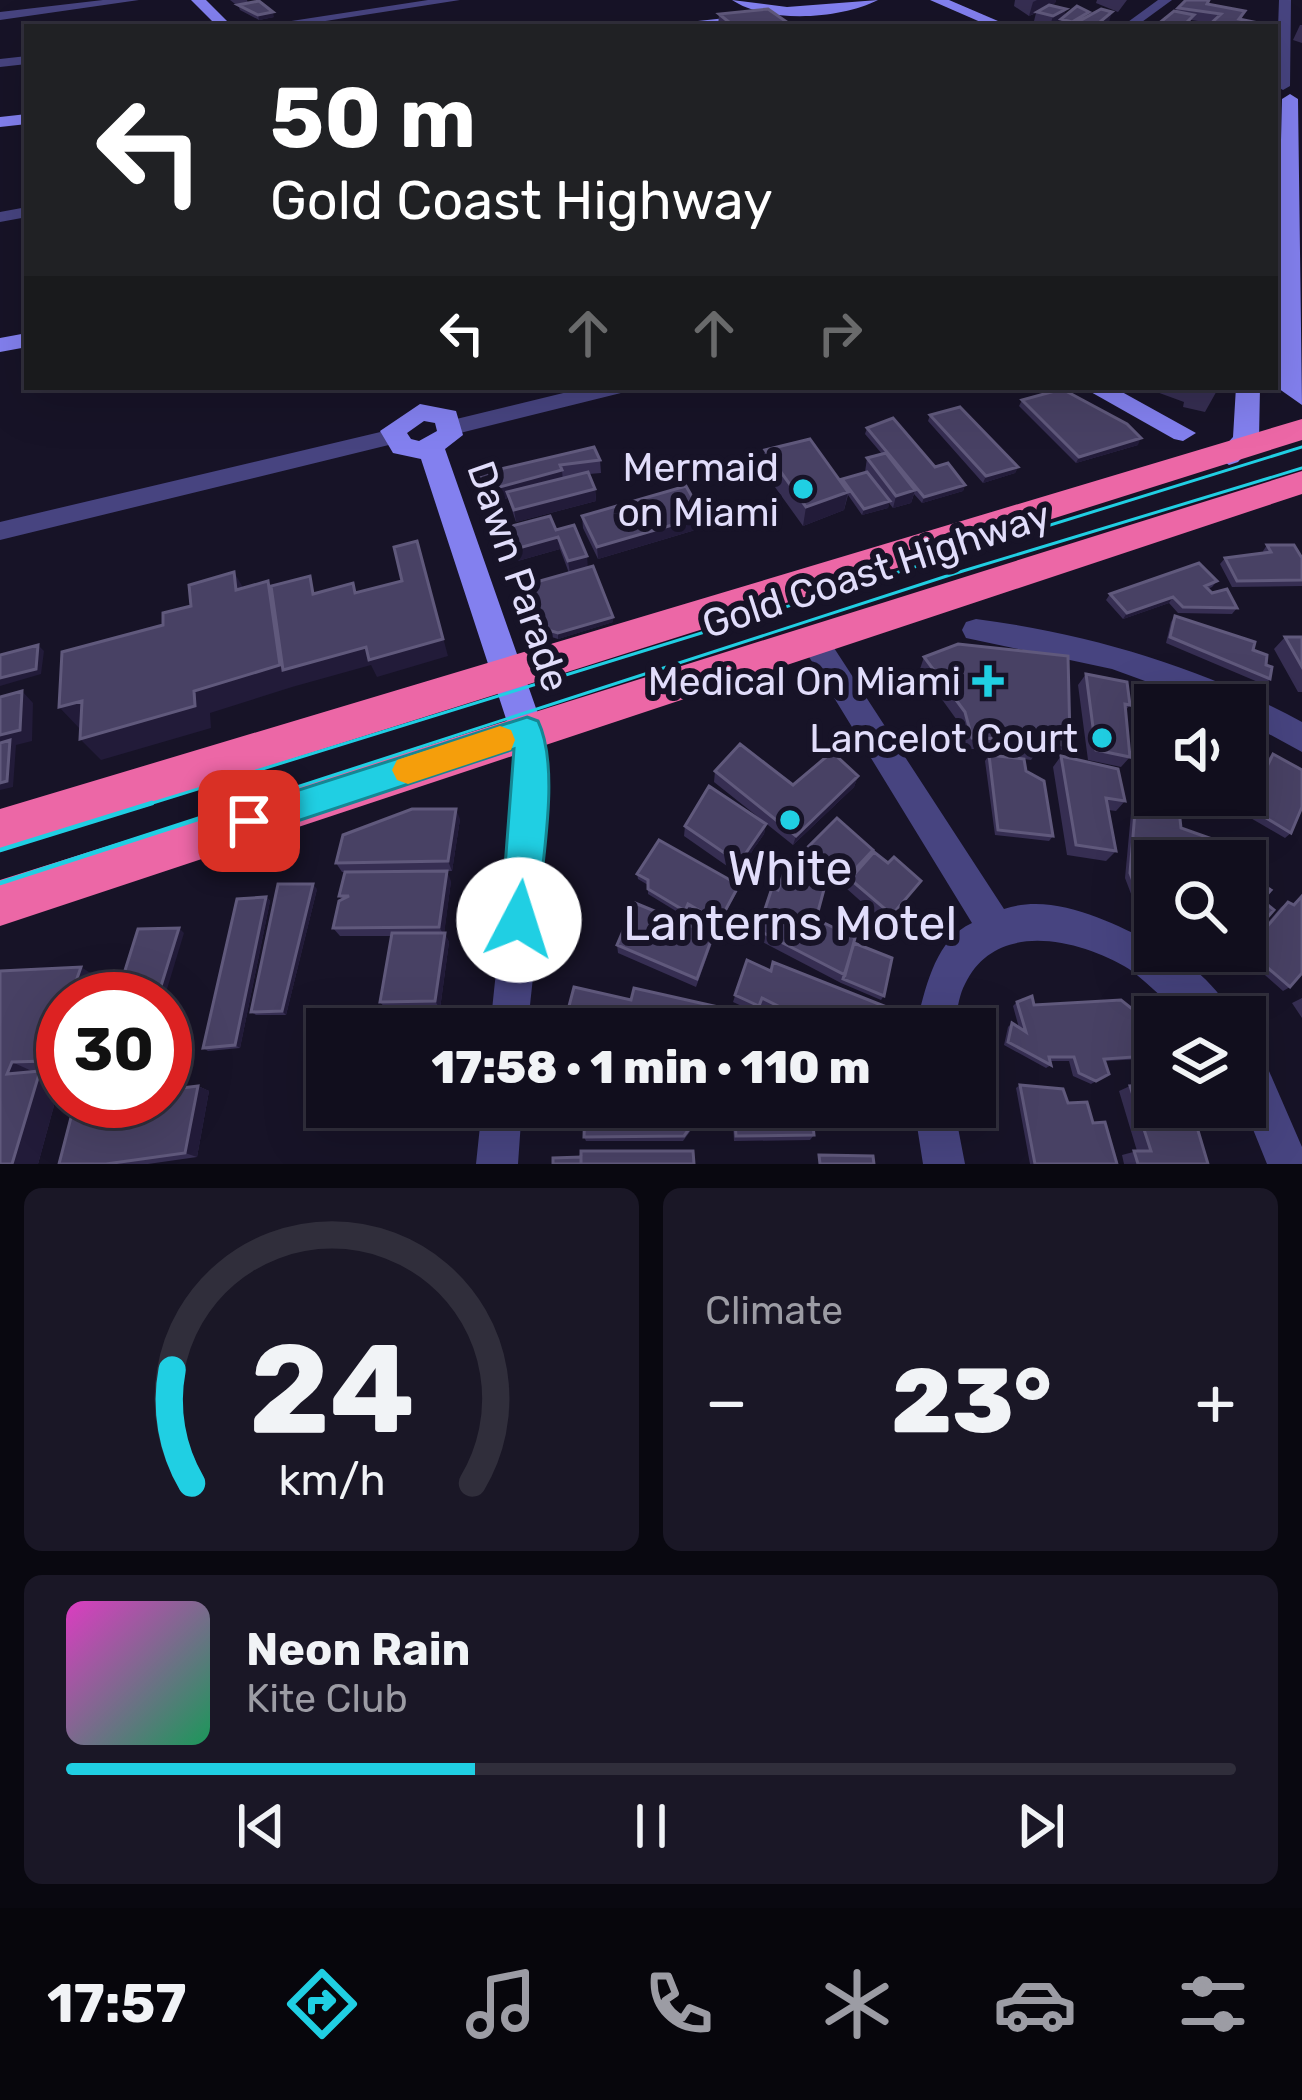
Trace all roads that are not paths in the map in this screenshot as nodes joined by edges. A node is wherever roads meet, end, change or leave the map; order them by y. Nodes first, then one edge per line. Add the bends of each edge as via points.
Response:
1 (133, 0) edge
2 (198, 0) edge
3 (454, 0) edge
4 (739, 0) edge
5 (871, 0) edge
6 (937, 0) edge
7 (1166, 0) edge
8 (1285, 0) edge
9 (36, 5) edge
10 (371, 5) edge
11 (757, 13) junction
12 (0, 16) edge
13 (784, 20) edge
14 (223, 24) edge
15 (274, 24) edge
16 (696, 24) edge
17 (997, 24) edge
18 (1131, 24) edge
19 (1285, 28) junction
20 (1302, 30) edge
21 (1288, 93) edge
22 (1289, 277) edge
23 (1288, 389) edge
24 (606, 390) edge
25 (1100, 390) edge
26 (1248, 390) edge
27 (416, 399) edge
28 (1302, 429) edge
29 (1183, 433) dead end
30 (393, 437) junction
31 (441, 437) junction
32 (1229, 456) junction
33 (1298, 490) edge
34 (0, 531) edge
35 (976, 630) dead end
36 (813, 639) junction
37 (507, 672) junction
38 (1190, 684) edge
39 (1266, 718) edge
40 (527, 731) junction
41 (1302, 738) edge
42 (0, 830) edge
43 (0, 903) edge
44 (993, 925) junction
45 (1192, 996) edge
46 (511, 1008) edge
47 (942, 1008) edge
48 (1266, 1112) edge
49 (500, 1128) edge
50 (938, 1128) edge
51 (496, 1164) edge
52 (944, 1164) edge
53 (1288, 1164) edge

1 - 9 street
2 - 14 street
3 - 10 street
4 - 11 street
5 - 13 street
6 - 17 street
7 - 18 street
8 - 19 street
9 - 12 street
10 - 15 street
11 - 13 street
11 - 16 street
19 - 20 street
19 - 21 street
21 - 22 street
22 - 23 street
24 - 31 street
25 - 29 street
26 - 32 street via 1246,439
27 - 30 street
27 - 31 street via 439,413
28 - 32 highway, Gold Coast Highway
30 - 31 street via 402,447
30 - 34 street
31 - 37 street, Dawn Parade
32 - 37 highway, Gold Coast Highway
33 - 36 highway, Gold Coast Highway
35 - 38 street via 1055,642
36 - 40 highway, Gold Coast Highway
36 - 44 street
37 - 40 street, Dawn Parade
37 - 42 highway, Gold Coast Highway
39 - 41 street
40 - 43 highway, Gold Coast Highway
40 - 46 street via 531,791
44 - 45 street via 1065,926 1099,936 1166,971
44 - 47 street via 970,940
48 - 53 street
49 - 51 street
50 - 52 street

